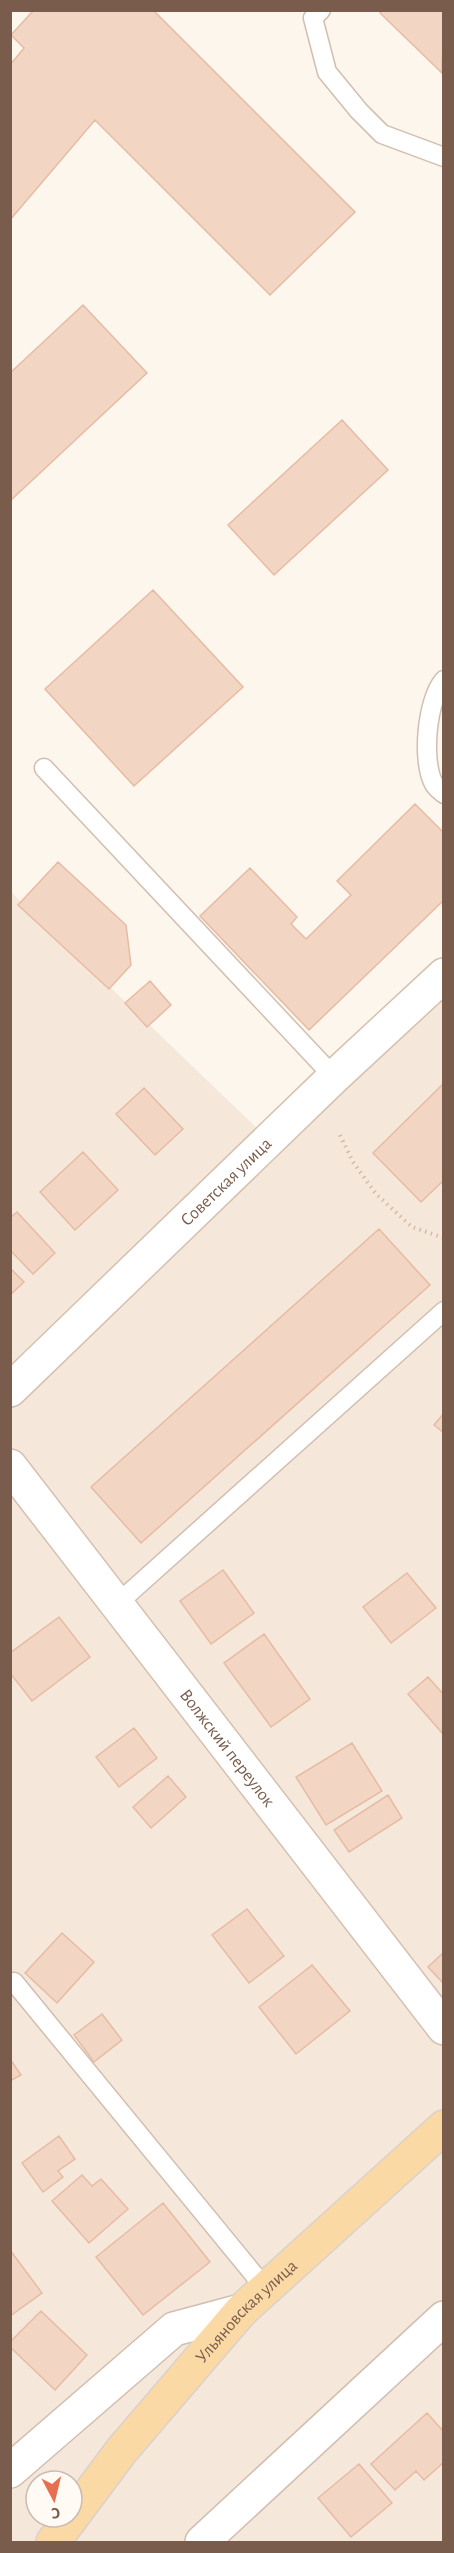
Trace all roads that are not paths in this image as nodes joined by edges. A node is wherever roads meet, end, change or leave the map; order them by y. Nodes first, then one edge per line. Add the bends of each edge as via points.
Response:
1 (321, 10) edge
2 (444, 157) edge
3 (444, 680) edge
4 (44, 768) dead end
5 (444, 794) edge
6 (444, 975) edge
7 (334, 1077) junction
8 (444, 1311) edge
9 (10, 1390) edge
10 (10, 1466) edge
11 (117, 1604) junction
12 (14, 1982) dead end
13 (444, 2028) edge
14 (444, 2127) edge
15 (265, 2288) junction
16 (241, 2311) junction
17 (444, 2318) edge
18 (10, 2471) edge
19 (84, 2501) edge
20 (63, 2529) edge
21 (53, 2542) edge
22 (202, 2542) edge

1 - 2 lane via 313,18 327,72 359,111 382,135
3 - 5 lane via 436,689 426,747 434,784
4 - 7 lane
6 - 7 street, Советская улица
7 - 9 street, Советская улица
8 - 11 lane
10 - 11 street, Волжский переулок
11 - 13 street, Волжский переулок
12 - 15 lane
14 - 15 main road, Ульяновская улица
15 - 16 main road, Ульяновская улица
16 - 18 street via 174,2329
16 - 19 main road, Ульяновская улица via 122,2450
17 - 22 street
20 - 21 main road, Ульяновская улица

